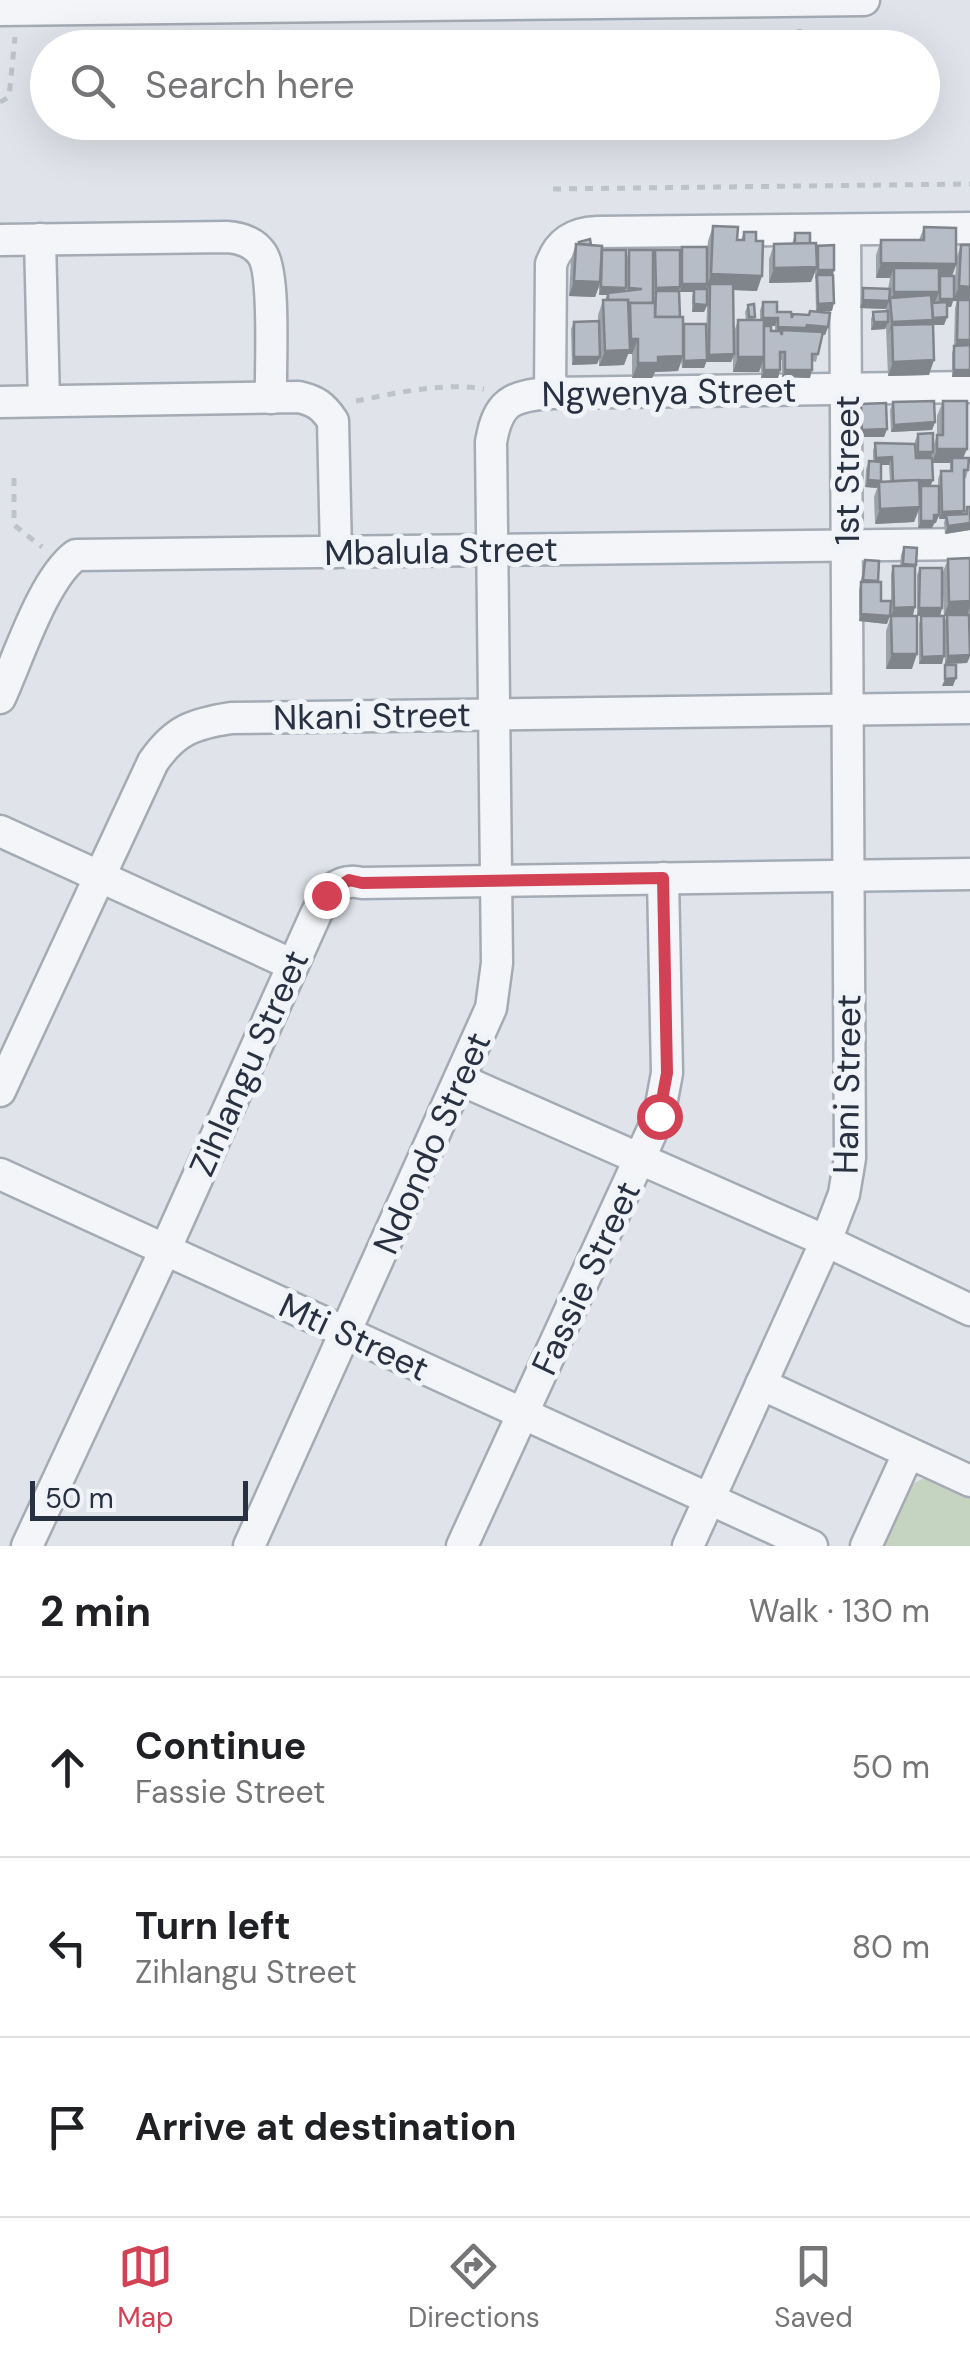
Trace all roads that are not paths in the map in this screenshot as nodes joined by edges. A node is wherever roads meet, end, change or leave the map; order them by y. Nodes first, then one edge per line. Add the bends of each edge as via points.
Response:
1 (864, 0) edge
2 (9, 10) edge
3 (970, 228) edge
4 (845, 230) junction
5 (40, 239) junction
6 (0, 240) edge
7 (970, 387) edge
8 (846, 389) junction
9 (550, 393) junction
10 (271, 398) junction
11 (44, 401) junction
12 (0, 402) edge
13 (970, 544) edge
14 (847, 546) junction
15 (492, 550) junction
16 (336, 552) junction
17 (7, 664) edge
18 (0, 698) edge
19 (970, 708) edge
20 (848, 710) junction
21 (496, 714) junction
22 (0, 831) edge
23 (970, 874) edge
24 (848, 876) junction
25 (102, 878) junction
26 (663, 878) junction
27 (498, 881) junction
28 (293, 964) junction
29 (461, 1080) junction
30 (0, 1091) edge
31 (640, 1160) junction
32 (0, 1174) edge
33 (826, 1241) junction
34 (165, 1250) junction
35 (970, 1310) edge
36 (346, 1334) junction
37 (762, 1384) junction
38 (522, 1416) junction
39 (908, 1454) junction
40 (970, 1481) edge
41 (709, 1500) junction
42 (27, 1546) edge
43 (249, 1546) edge
44 (462, 1546) edge
45 (688, 1546) edge
46 (812, 1546) edge
47 (866, 1546) edge

1 - 2 street
3 - 4 street
4 - 8 street, 1st Street
4 - 9 street via 576,234 551,264
5 - 6 street
5 - 10 street via 236,238 254,246 270,275
5 - 11 street
7 - 8 street, Ngwenya Street
8 - 9 street, Ngwenya Street
8 - 14 street, 1st Street
9 - 15 street, Ngwenya Street via 519,396 495,418
10 - 11 street
10 - 16 street via 299,397 324,407 333,421
11 - 12 street
13 - 14 street, Mbalula Street
14 - 15 street, Mbalula Street
14 - 20 street, 1st Street
15 - 16 street, Mbalula Street
15 - 21 street, Ngwenya Street
16 - 17 street, Mbalula Street via 76,555 51,584
17 - 18 street
19 - 20 street, Nkani Street
20 - 21 street, Nkani Street
20 - 24 street, Hani Street
21 - 25 street, Nkani Street via 230,718 182,731 153,762
21 - 27 street, Ndondo Street
22 - 25 street
23 - 24 street, Zihlangu Street
24 - 26 street, Zihlangu Street
24 - 33 street, Hani Street via 850,1158
25 - 28 street
25 - 30 street, Nkani Street
26 - 27 street, Zihlangu Street
26 - 31 street, Fassie Street via 667,1073 659,1116
27 - 28 street, Zihlangu Street via 349,880 326,895
27 - 29 street, Ndondo Street via 496,988
28 - 34 street, Zihlangu Street
29 - 31 street
29 - 36 street, Ndondo Street
31 - 33 street
31 - 38 street, Fassie Street
32 - 34 street, Mti Street
33 - 35 street
33 - 37 street, Hani Street
34 - 36 street, Mti Street
34 - 42 street, Zihlangu Street
36 - 38 street, Mti Street
36 - 43 street, Ndondo Street
37 - 39 street
37 - 41 street, Hani Street
38 - 41 street, Mti Street
38 - 44 street, Fassie Street
39 - 40 street
39 - 47 street
41 - 45 street, Hani Street
41 - 46 street, Mti Street

